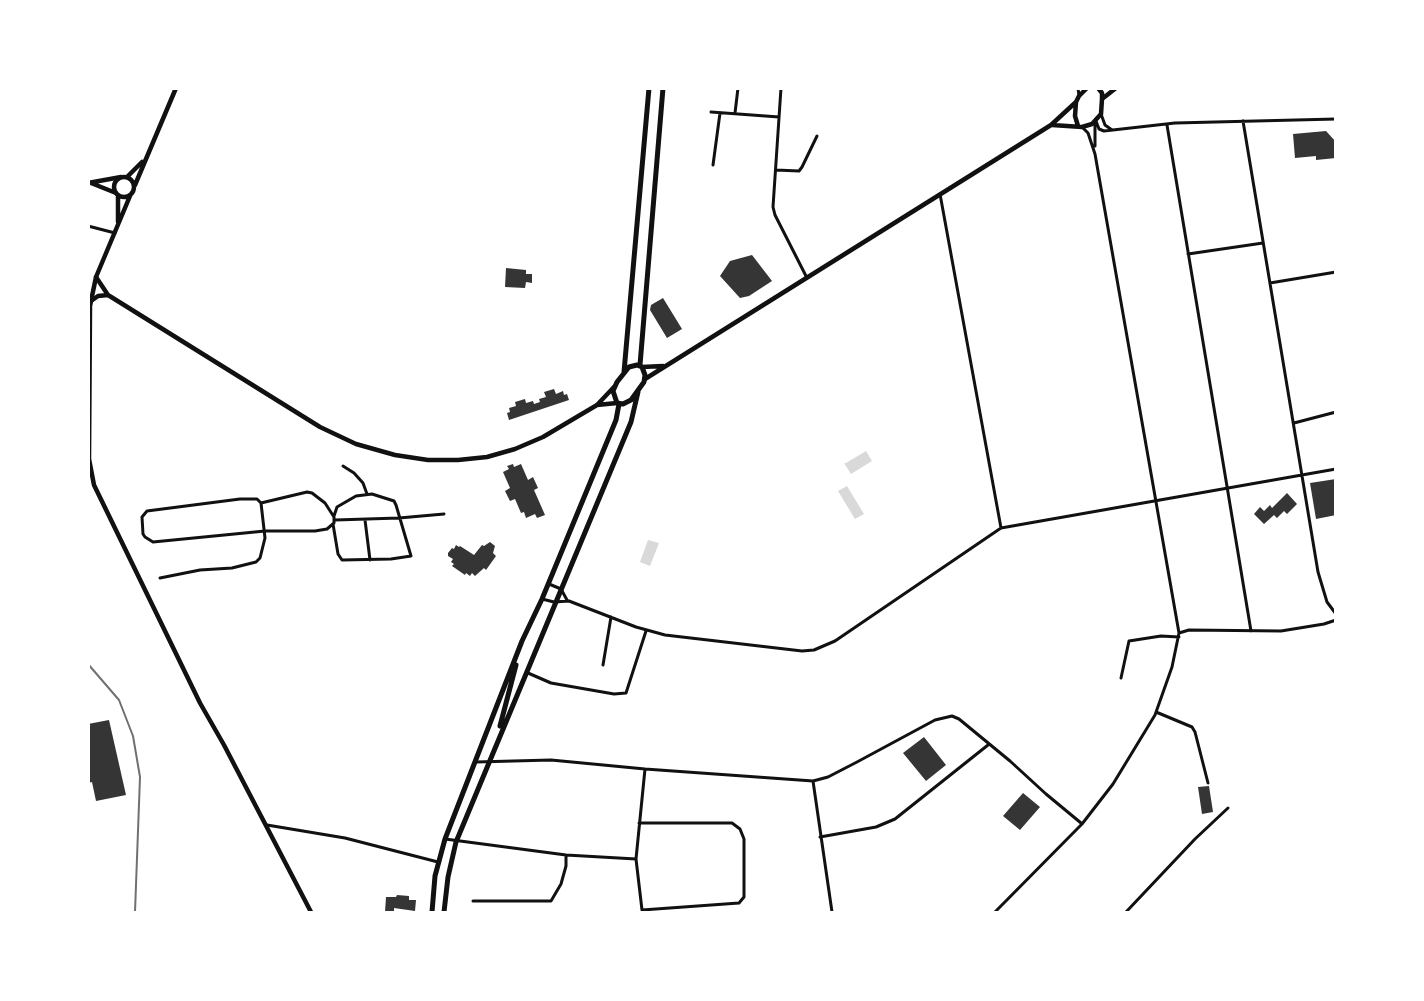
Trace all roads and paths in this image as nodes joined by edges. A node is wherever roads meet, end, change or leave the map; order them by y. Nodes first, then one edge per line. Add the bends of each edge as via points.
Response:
1 (176, 88) edge
2 (649, 88) edge
3 (663, 88) edge
4 (738, 88) edge
5 (782, 88) edge
6 (1078, 88) edge
7 (1087, 88) edge
8 (1098, 88) edge
9 (1116, 88) edge
10 (1077, 99) junction
11 (1102, 99) junction
12 (711, 112) dead end
13 (720, 113) junction
14 (735, 114) junction
15 (1101, 114) junction
16 (779, 117) junction
17 (1335, 118) edge
18 (1096, 121) junction
19 (1243, 121) junction
20 (1051, 125) junction
21 (1167, 125) junction
22 (1080, 127) junction
23 (1114, 130) junction
24 (817, 136) dead end
25 (1095, 154) junction
26 (144, 160) junction
27 (713, 165) dead end
28 (776, 170) junction
29 (124, 177) junction
30 (90, 183) edge
31 (135, 185) junction
32 (117, 194) junction
33 (940, 194) junction
34 (130, 196) junction
35 (637, 222) junction
36 (652, 224) junction
37 (118, 225) junction
38 (88, 226) edge
39 (115, 233) junction
40 (636, 239) junction
41 (650, 241) junction
42 (1263, 243) junction
43 (1188, 254) junction
44 (1335, 272) edge
45 (96, 277) junction
46 (807, 278) junction
47 (1270, 283) junction
48 (108, 295) junction
49 (90, 304) edge
50 (641, 366) junction
51 (666, 366) junction
52 (624, 372) junction
53 (645, 379) junction
54 (614, 387) junction
55 (638, 392) junction
56 (618, 403) junction
57 (597, 405) junction
58 (1335, 412) edge
59 (1294, 423) junction
60 (344, 466) dead end
61 (1335, 469) edge
62 (1302, 474) junction
63 (590, 482) junction
64 (604, 486) junction
65 (1227, 487) junction
66 (367, 494) junction
67 (1156, 499) junction
68 (261, 503) junction
69 (444, 514) dead end
70 (399, 518) junction
71 (365, 519) junction
72 (334, 520) junction
73 (1000, 528) junction
74 (265, 531) junction
75 (559, 558) junction
76 (370, 560) junction
77 (572, 563) junction
78 (160, 578) dead end
79 (549, 584) junction
80 (561, 589) junction
81 (542, 599) junction
82 (569, 601) junction
83 (554, 602) junction
84 (1335, 612) edge
85 (611, 618) junction
86 (1335, 620) edge
87 (646, 631) junction
88 (1251, 631) junction
89 (1179, 635) junction
90 (522, 640) junction
91 (603, 665) dead end
92 (526, 672) junction
93 (1120, 678) dead end
94 (1156, 712) junction
95 (988, 744) junction
96 (495, 746) junction
97 (489, 761) junction
98 (476, 762) junction
99 (645, 769) junction
100 (813, 781) junction
101 (1208, 783) dead end
102 (1228, 808) dead end
103 (639, 823) junction
104 (1082, 824) junction
105 (266, 825) junction
106 (820, 837) junction
107 (445, 839) junction
108 (456, 842) junction
109 (566, 855) junction
110 (636, 859) junction
111 (438, 862) junction
112 (435, 876) junction
113 (448, 877) junction
114 (473, 901) dead end
115 (642, 911) edge
116 (311, 912) edge
117 (432, 912) edge
118 (444, 912) edge
119 (832, 912) edge
120 (994, 912) edge
121 (1126, 912) edge

1 - 26 street
2 - 35 highway
3 - 36 highway
4 - 14 street
5 - 16 street
6 - 10 street
7 - 10 street
8 - 11 street
9 - 11 street
10 - 20 street
10 - 22 street via 1075,116
11 - 15 street
12 - 13 street
13 - 14 street
13 - 27 street
14 - 16 street
15 - 18 street
15 - 23 street via 1105,125
16 - 28 street
17 - 19 street
18 - 22 street
18 - 23 street via 1100,130
18 - 25 street
19 - 21 street
19 - 42 street
20 - 22 street
20 - 33 street
21 - 23 street
21 - 43 street
22 - 25 street via 1088,133
24 - 28 street via 799,171
25 - 67 street
26 - 29 street
26 - 31 street
28 - 46 street via 775,215
29 - 30 street
29 - 31 street via 131,178
29 - 32 street via 114,184
30 - 32 street
31 - 34 street
32 - 34 street
32 - 37 street
33 - 46 street
33 - 73 street
34 - 37 street
35 - 36 highway
35 - 40 highway
36 - 41 highway
37 - 39 street
38 - 39 street
39 - 45 street
40 - 41 highway
40 - 52 highway
41 - 50 highway
42 - 43 street
42 - 47 street
43 - 65 street
44 - 47 street
45 - 48 street
45 - 49 street
46 - 51 street
47 - 59 street
48 - 49 street via 98,296
48 - 57 street via 320,427 356,444 405,458 444,460 494,455 534,442
49 - 105 street via 89,459 94,485 200,703
50 - 51 street
50 - 52 highway
50 - 53 highway
51 - 53 street
52 - 54 highway
53 - 55 highway
54 - 56 highway
54 - 57 street
55 - 56 highway via 627,403
55 - 64 highway via 631,422
56 - 57 street
56 - 63 highway via 616,420
58 - 59 street
59 - 62 street
60 - 66 street via 363,483
61 - 62 street
62 - 65 street
62 - 84 street via 1321,584
63 - 64 highway
63 - 75 highway
64 - 77 highway
65 - 67 street
65 - 88 street
66 - 70 street via 394,501
66 - 72 street via 347,499 337,507
67 - 73 street
67 - 89 street
68 - 72 street via 308,492 325,503
68 - 74 street
68 - 74 street via 257,499 240,499 147,511 142,517 143,534 153,542
69 - 70 street
70 - 71 street
70 - 76 street via 411,556
71 - 72 street
71 - 76 street
72 - 74 street via 327,529 319,531
72 - 76 street via 342,560
73 - 87 street via 835,641 814,650
74 - 78 street via 260,558 251,565
75 - 77 highway
75 - 79 highway
77 - 80 highway
79 - 80 street
79 - 81 highway
80 - 82 street
80 - 83 highway
81 - 83 street
81 - 90 highway
82 - 83 street
82 - 85 street
83 - 92 highway
85 - 87 street
85 - 91 street
86 - 88 street via 1281,632
87 - 92 street via 626,693 552,683
88 - 89 street via 1189,630
89 - 93 street via 1129,641
89 - 94 street
90 - 96 highway
90 - 98 highway
92 - 96 highway
94 - 101 street via 1192,727
94 - 104 street via 1113,784
95 - 100 street via 959,719 940,718 828,777
95 - 104 street
95 - 106 street via 895,819 876,827
96 - 97 highway
97 - 98 street
97 - 99 street via 550,760
97 - 108 highway
98 - 107 highway
99 - 100 street
99 - 103 street
100 - 106 street
102 - 121 street
103 - 110 street
103 - 115 street via 732,823 744,839 744,897 739,903
104 - 120 street
105 - 111 street via 345,838
105 - 116 street
106 - 119 street
107 - 108 street
107 - 111 highway
108 - 109 street
108 - 113 highway
109 - 110 street
109 - 114 street via 561,884 551,901
110 - 115 street
111 - 112 highway
112 - 113 highway
112 - 117 highway
113 - 118 highway

